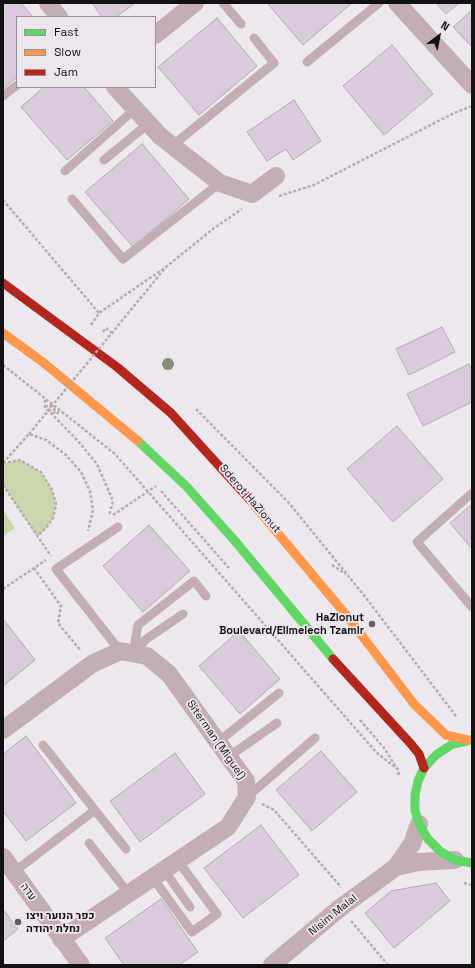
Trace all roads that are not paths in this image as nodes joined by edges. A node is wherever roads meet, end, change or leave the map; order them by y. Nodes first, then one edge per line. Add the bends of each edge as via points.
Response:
1 (48, 3) edge
2 (195, 3) edge
3 (223, 3) edge
4 (378, 3) edge
5 (398, 3) edge
6 (58, 16) edge
7 (241, 24) dead end
8 (156, 34) edge
9 (254, 38) dead end
10 (307, 62) dead end
11 (472, 85) edge
12 (16, 86) edge
13 (116, 88) edge
14 (3, 96) edge
15 (135, 109) junction
16 (148, 124) junction
17 (172, 146) junction
18 (104, 160) dead end
19 (65, 171) dead end
20 (276, 176) dead end
21 (220, 183) junction
22 (72, 199) dead end
23 (3, 283) edge
24 (3, 333) edge
25 (472, 494) edge
26 (118, 527) dead end
27 (206, 596) dead end
28 (472, 607) edge
29 (183, 614) dead end
30 (126, 652) junction
31 (279, 693) dead end
32 (277, 723) dead end
33 (3, 730) edge
34 (315, 738) dead end
35 (470, 740) edge
36 (218, 742) junction
37 (43, 745) dead end
38 (228, 757) junction
39 (424, 768) junction
40 (247, 797) junction
41 (95, 810) junction
42 (419, 824) junction
43 (89, 843) dead end
44 (126, 849) dead end
45 (3, 857) edge
46 (464, 861) edge
47 (396, 867) junction
48 (165, 870) junction
49 (14, 872) junction
50 (129, 894) junction
51 (190, 907) dead end
52 (62, 939) junction
53 (81, 965) edge
54 (272, 965) edge

1 - 6 street
2 - 8 street
3 - 7 lane
4 - 10 lane
5 - 11 street
9 - 17 lane via 274,63
12 - 14 lane
13 - 15 street
15 - 16 street
15 - 19 lane
16 - 17 street
16 - 18 lane
17 - 21 street
20 - 21 street via 252,194
21 - 22 lane via 123,259
23 - 35 street, Sderot HaZionut via 117,367 171,413 277,530 414,704 446,735
24 - 39 street via 131,434 186,486 316,639 411,744
25 - 28 lane via 417,542
26 - 30 lane via 56,569
27 - 30 lane via 194,581 138,625
29 - 30 lane
30 - 33 street via 92,664
30 - 36 street, Siterman (Miguel) via 147,656 169,674
31 - 36 lane
32 - 38 lane
34 - 40 lane
35 - 39 street via 446,748
36 - 38 street, Siterman (Miguel)
37 - 41 lane
38 - 40 street, Siterman (Miguel) via 246,781
39 - 42 street via 415,795 415,810
40 - 48 street via 228,827
41 - 44 lane
41 - 49 lane
42 - 46 street via 428,839 440,851
42 - 47 street, Nisim Malal via 412,844
43 - 50 lane
45 - 49 street, עדה
46 - 47 street, Nisim Malal via 419,862
47 - 54 street, Nisim Malal
48 - 48 lane via 192,932 217,914
48 - 50 street
48 - 51 lane
49 - 52 street, עדה
50 - 52 street
52 - 53 street, עדה

